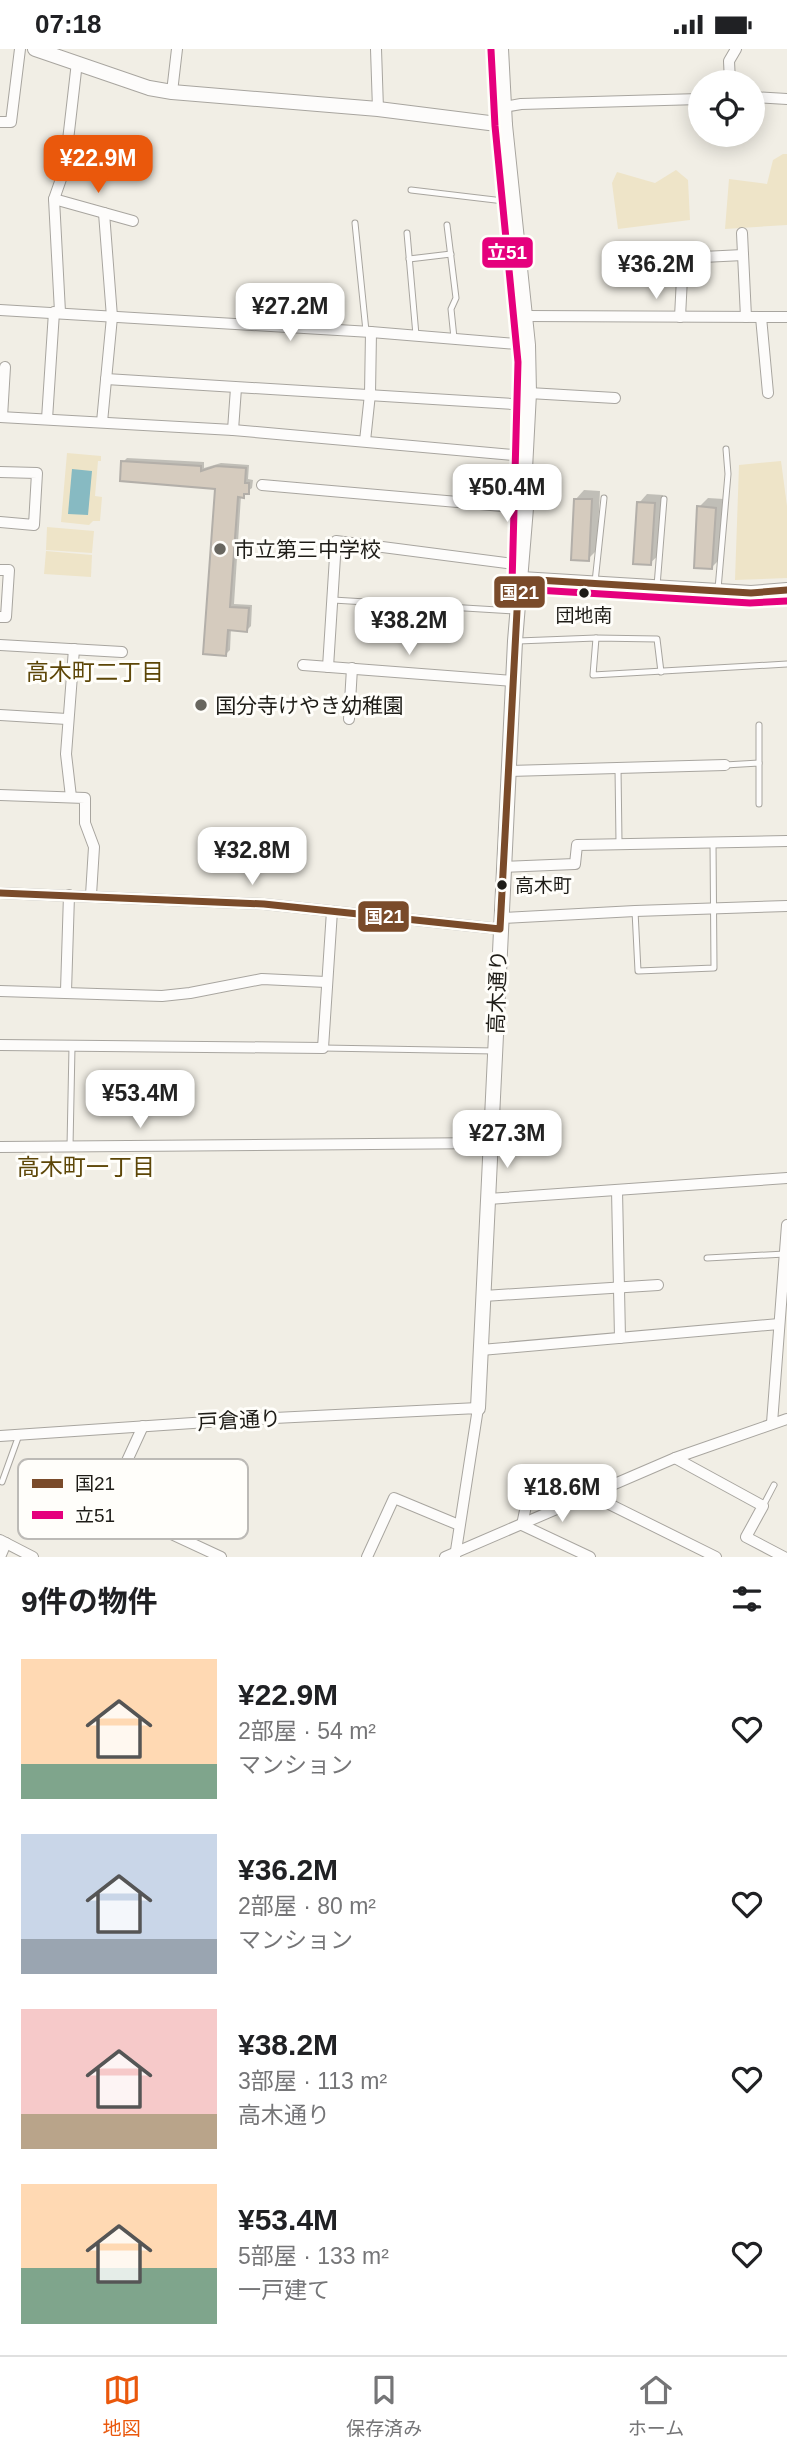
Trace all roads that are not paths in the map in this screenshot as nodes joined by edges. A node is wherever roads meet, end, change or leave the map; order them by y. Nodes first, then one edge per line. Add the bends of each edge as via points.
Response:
1 (20, 49) edge
2 (35, 49) edge
3 (177, 49) edge
4 (376, 49) edge
5 (501, 49) edge
6 (736, 49) edge
7 (77, 62) junction
8 (729, 70) edge
9 (172, 92) junction
10 (765, 98) edge
11 (688, 99) edge
12 (787, 99) edge
13 (504, 107) junction
14 (378, 109) junction
15 (0, 122) edge
16 (505, 125) junction
17 (411, 190) dead end
18 (54, 199) junction
19 (512, 202) junction
20 (104, 213) junction
21 (133, 221) dead end
22 (355, 223) dead end
23 (447, 225) dead end
24 (407, 233) dead end
25 (742, 233) dead end
26 (451, 254) junction
27 (743, 255) junction
28 (409, 259) junction
29 (0, 310) edge
30 (57, 312) junction
31 (525, 316) junction
32 (112, 317) junction
33 (680, 317) junction
34 (746, 317) junction
35 (761, 317) junction
36 (787, 317) edge
37 (368, 332) junction
38 (416, 335) junction
39 (454, 338) junction
40 (528, 345) junction
41 (5, 367) dead end
42 (106, 379) junction
43 (236, 388) junction
44 (768, 393) dead end
45 (370, 394) junction
46 (615, 398) dead end
47 (529, 399) junction
48 (1, 417) edge
49 (47, 419) junction
50 (102, 422) junction
51 (233, 430) junction
52 (365, 440) junction
53 (726, 449) dead end
54 (525, 456) junction
55 (0, 472) edge
56 (525, 478) junction
57 (544, 478) dead end
58 (262, 485) dead end
59 (604, 498) dead end
60 (664, 499) dead end
61 (526, 509) junction
62 (0, 522) edge
63 (0, 570) edge
64 (522, 572) junction
65 (595, 584) junction
66 (656, 587) junction
67 (787, 590) edge
68 (718, 591) junction
69 (333, 600) junction
70 (517, 611) junction
71 (0, 617) edge
72 (596, 638) junction
73 (515, 641) junction
74 (0, 645) edge
75 (74, 649) junction
76 (122, 652) dead end
77 (787, 664) edge
78 (303, 665) dead end
79 (328, 667) junction
80 (352, 668) junction
81 (661, 672) junction
82 (513, 681) junction
83 (0, 715) edge
84 (68, 719) junction
85 (349, 719) dead end
86 (759, 725) dead end
87 (759, 763) junction
88 (725, 765) joint
89 (618, 768) junction
90 (509, 771) junction
91 (0, 795) edge
92 (71, 797) junction
93 (759, 804) dead end
94 (787, 841) edge
95 (619, 842) junction
96 (713, 843) junction
97 (504, 867) junction
98 (0, 893) edge
99 (69, 895) junction
100 (91, 895) junction
101 (787, 906) edge
102 (713, 909) junction
103 (332, 911) junction
104 (635, 911) junction
105 (500, 924) junction
106 (326, 982) junction
107 (0, 991) edge
108 (66, 991) junction
109 (0, 1045) edge
110 (72, 1047) junction
111 (323, 1048) junction
112 (495, 1051) junction
113 (491, 1143) junction
114 (71, 1146) junction
115 (0, 1147) edge
116 (787, 1178) edge
117 (617, 1190) junction
118 (488, 1199) junction
119 (787, 1226) edge
120 (785, 1254) junction
121 (707, 1258) dead end
122 (658, 1285) dead end
123 (619, 1287) junction
124 (484, 1296) junction
125 (779, 1324) junction
126 (620, 1338) junction
127 (782, 1347) edge
128 (481, 1350) junction
129 (478, 1408) junction
130 (787, 1419) edge
131 (772, 1423) junction
132 (144, 1426) junction
133 (787, 1431) edge
134 (19, 1435) junction
135 (0, 1436) edge
136 (675, 1458) junction
137 (128, 1459) edge
138 (2, 1482) edge
139 (774, 1485) dead end
140 (589, 1494) junction
141 (528, 1496) dead end
142 (763, 1506) junction
143 (459, 1525) junction
144 (522, 1525) junction
145 (182, 1539) edge
146 (3, 1542) edge
147 (452, 1556) edge
148 (0, 1557) edge
149 (33, 1557) edge
150 (221, 1557) edge
151 (367, 1557) edge
152 (590, 1557) edge
153 (716, 1557) edge
154 (784, 1557) edge

1 - 15 street via 11,122
2 - 7 street
3 - 9 street
4 - 14 street
5 - 13 street, 高木通り
6 - 8 street
7 - 9 street
7 - 18 street via 67,149
9 - 14 street
10 - 12 street
11 - 13 street
13 - 16 street, 高木通り
14 - 16 street
16 - 19 street, 高木通り
17 - 19 lane
18 - 20 street
18 - 30 street
19 - 31 street, 高木通り
20 - 21 street
20 - 32 street
22 - 37 lane
23 - 26 lane
24 - 28 lane
25 - 27 street
26 - 28 lane
26 - 39 lane
27 - 33 street via 683,258
27 - 34 street
28 - 38 lane
29 - 30 street
30 - 32 street
30 - 49 street
31 - 33 street
31 - 40 street, 高木通り
32 - 37 street
32 - 42 street
33 - 34 street
34 - 35 street
35 - 36 street
35 - 44 street
37 - 38 street
37 - 45 street
38 - 39 street
39 - 40 street
40 - 47 street, 高木通り
41 - 48 street
42 - 43 street
42 - 50 street
43 - 45 street
43 - 51 street
45 - 47 street
45 - 52 street
46 - 47 street
47 - 54 street, 高木通り
48 - 49 street
49 - 50 street
50 - 51 street
51 - 52 street
52 - 54 street
53 - 68 lane
54 - 56 street, 高木通り
55 - 62 street via 37,474 34,524
56 - 57 lane
56 - 61 street, 高木通り
58 - 61 street
59 - 65 lane
60 - 66 lane
61 - 64 street, 高木通り
63 - 71 street via 9,570 6,617
64 - 65 street
64 - 69 street via 336,541
64 - 70 street, 高木通り
65 - 66 street
66 - 68 street
67 - 68 street
69 - 70 lane
69 - 79 street
70 - 73 street, 高木通り
72 - 73 lane
72 - 81 lane via 657,639
72 - 81 lane via 593,675
73 - 82 street, 高木通り
74 - 75 street
75 - 76 street
75 - 84 street
77 - 81 lane
78 - 79 street
79 - 80 street
80 - 82 street
80 - 85 street
82 - 90 street, 高木通り
83 - 84 street
84 - 92 street
86 - 87 lane
87 - 88 lane
87 - 93 lane
88 - 89 street
89 - 90 street
89 - 95 lane
90 - 97 street, 高木通り
91 - 92 street
92 - 100 street via 85,798 85,823 94,847
94 - 96 street
95 - 96 street
95 - 97 street via 577,845 575,865
96 - 102 lane
97 - 105 street, 高木通り
98 - 99 street
99 - 100 street
99 - 108 street
100 - 103 street
101 - 102 street
102 - 104 street
102 - 104 lane via 714,968 638,971
103 - 105 street
103 - 106 street
104 - 105 street
105 - 112 street, 高木通り
106 - 108 street via 262,979 162,996
106 - 111 street
107 - 108 street
109 - 110 street
110 - 111 street
110 - 114 lane
111 - 112 lane
112 - 113 street, 高木通り
113 - 114 street
113 - 118 street, 高木通り
114 - 115 street
116 - 117 street
117 - 118 street
117 - 123 street
118 - 124 street, 高木通り
119 - 120 street
120 - 121 lane
120 - 125 street
122 - 123 street
123 - 124 street
123 - 126 street
124 - 128 street, 高木通り
125 - 126 street
125 - 127 street
126 - 128 street
127 - 131 street
128 - 129 street, 高木通り
129 - 132 street, 戸倉通り
129 - 143 street, 高木通り
130 - 131 street
131 - 133 street
131 - 136 street
132 - 134 street, 戸倉通り
132 - 137 street
134 - 135 street, 戸倉通り
134 - 138 lane
136 - 140 street
136 - 142 street
139 - 142 lane
140 - 144 street
140 - 153 street
141 - 144 street
142 - 154 street via 746,1537
143 - 147 street, 高木通り
143 - 151 street via 394,1498
144 - 147 street
144 - 152 street
145 - 150 street
146 - 148 street
146 - 149 street

